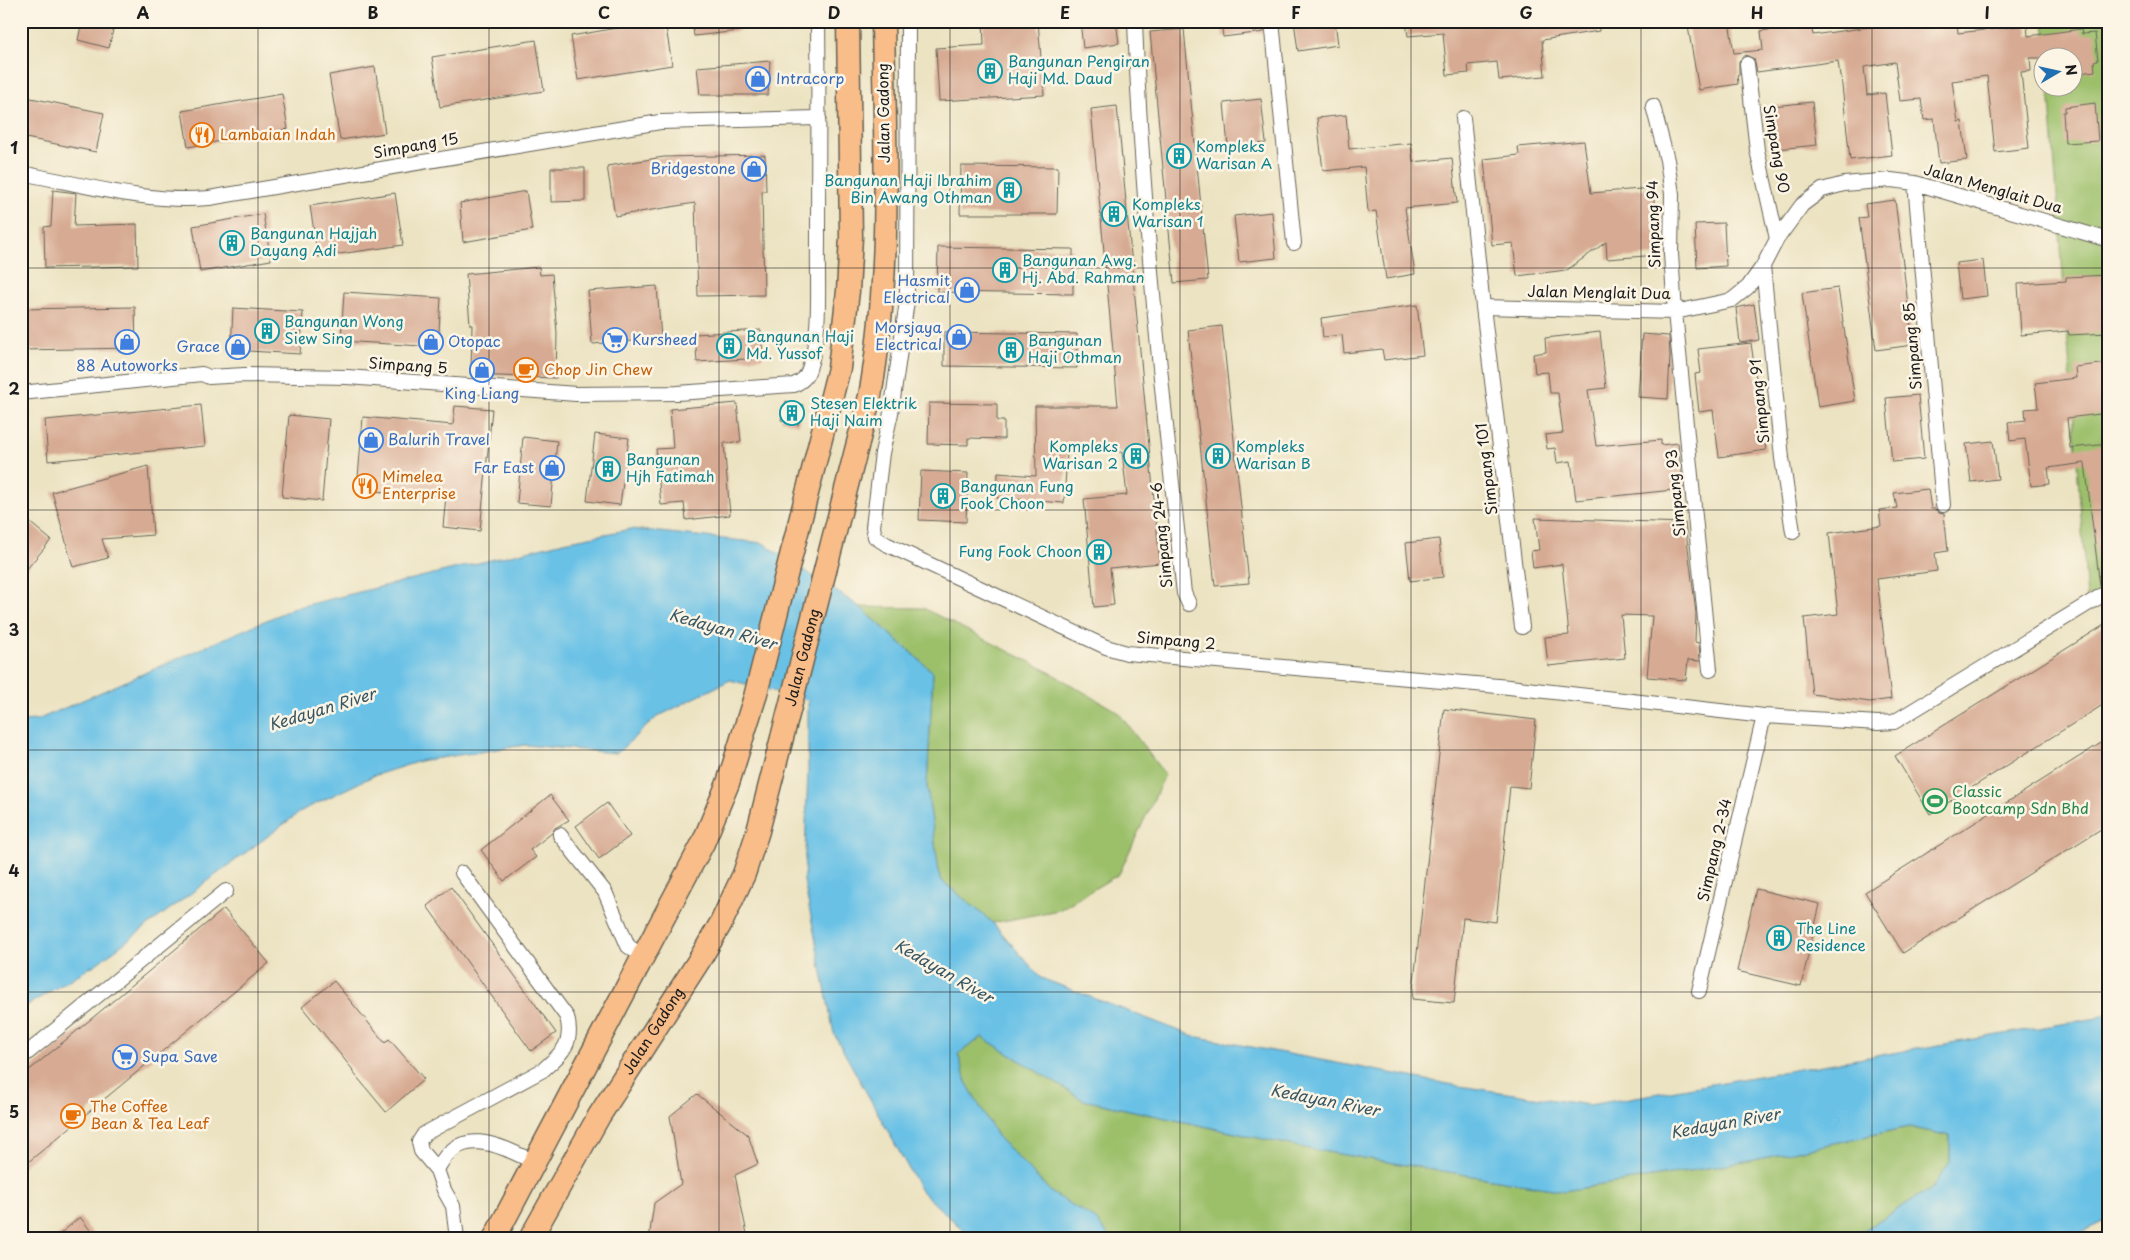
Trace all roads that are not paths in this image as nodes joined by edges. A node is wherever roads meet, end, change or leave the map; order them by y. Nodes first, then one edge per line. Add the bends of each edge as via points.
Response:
1 (818, 21) edge
2 (848, 21) edge
3 (883, 21) edge
4 (908, 21) edge
5 (1135, 21) edge
6 (1272, 21) edge
7 (1747, 64) dead end
8 (1653, 106) dead end
9 (819, 118) junction
10 (1463, 118) dead end
11 (21, 174) edge
12 (1915, 184) junction
13 (1777, 239) junction
14 (2109, 240) edge
15 (1294, 243) dead end
16 (1763, 266) junction
17 (1483, 307) junction
18 (1675, 312) junction
19 (21, 393) edge
20 (1943, 505) dead end
21 (1793, 532) dead end
22 (2109, 591) edge
23 (1189, 604) dead end
24 (1522, 627) dead end
25 (1710, 670) dead end
26 (1764, 716) junction
27 (560, 835) dead end
28 (462, 872) dead end
29 (226, 891) dead end
30 (642, 956) junction
31 (1699, 991) dead end
32 (21, 1058) edge
33 (534, 1162) junction
34 (437, 1170) junction
35 (564, 1177) junction
36 (457, 1239) edge
37 (494, 1239) edge
38 (530, 1239) edge

1 - 9 street
2 - 30 main road via 851,237 839,368 755,697 728,783 703,843
3 - 35 main road, Jalan Gadong via 886,235 883,298 874,372 758,832 744,874 721,923
4 - 26 street, Simpang 2 via 907,301 882,453 873,527 875,537 1120,651
5 - 23 street, Simpang 24-6 via 1153,312 1184,593
6 - 15 street
7 - 13 street, Simpang 90 via 1757,150
8 - 18 street, Simpang 94 via 1672,194 1671,254
9 - 11 street, Simpang 15 via 660,122 180,200
9 - 19 street, Simpang 5 via 815,341 809,370 804,379 794,385 677,393 576,394 347,377 209,377 202,374
10 - 17 street
12 - 13 street, Jalan Menglait Dua via 1891,180 1844,184 1822,190 1802,205
12 - 14 street, Jalan Menglait Dua
12 - 20 street, Simpang 85
13 - 16 street, Jalan Menglait Dua
16 - 18 street, Jalan Menglait Dua via 1748,287 1732,300
16 - 21 street, Simpang 91 via 1782,458
17 - 18 street, Jalan Menglait Dua
17 - 24 street, Simpang 101
18 - 25 street, Simpang 93
22 - 26 street, Simpang 2 via 1894,722
26 - 31 street, Simpang 2-34
27 - 30 street via 605,892 628,946
28 - 34 street via 567,1017 569,1041 560,1055 543,1070 424,1134 419,1142 421,1151
29 - 32 street
30 - 33 main road
33 - 34 street via 507,1148 485,1142 468,1142 443,1157
33 - 35 main road
33 - 37 main road
34 - 36 street via 453,1206
35 - 38 main road, Jalan Gadong

